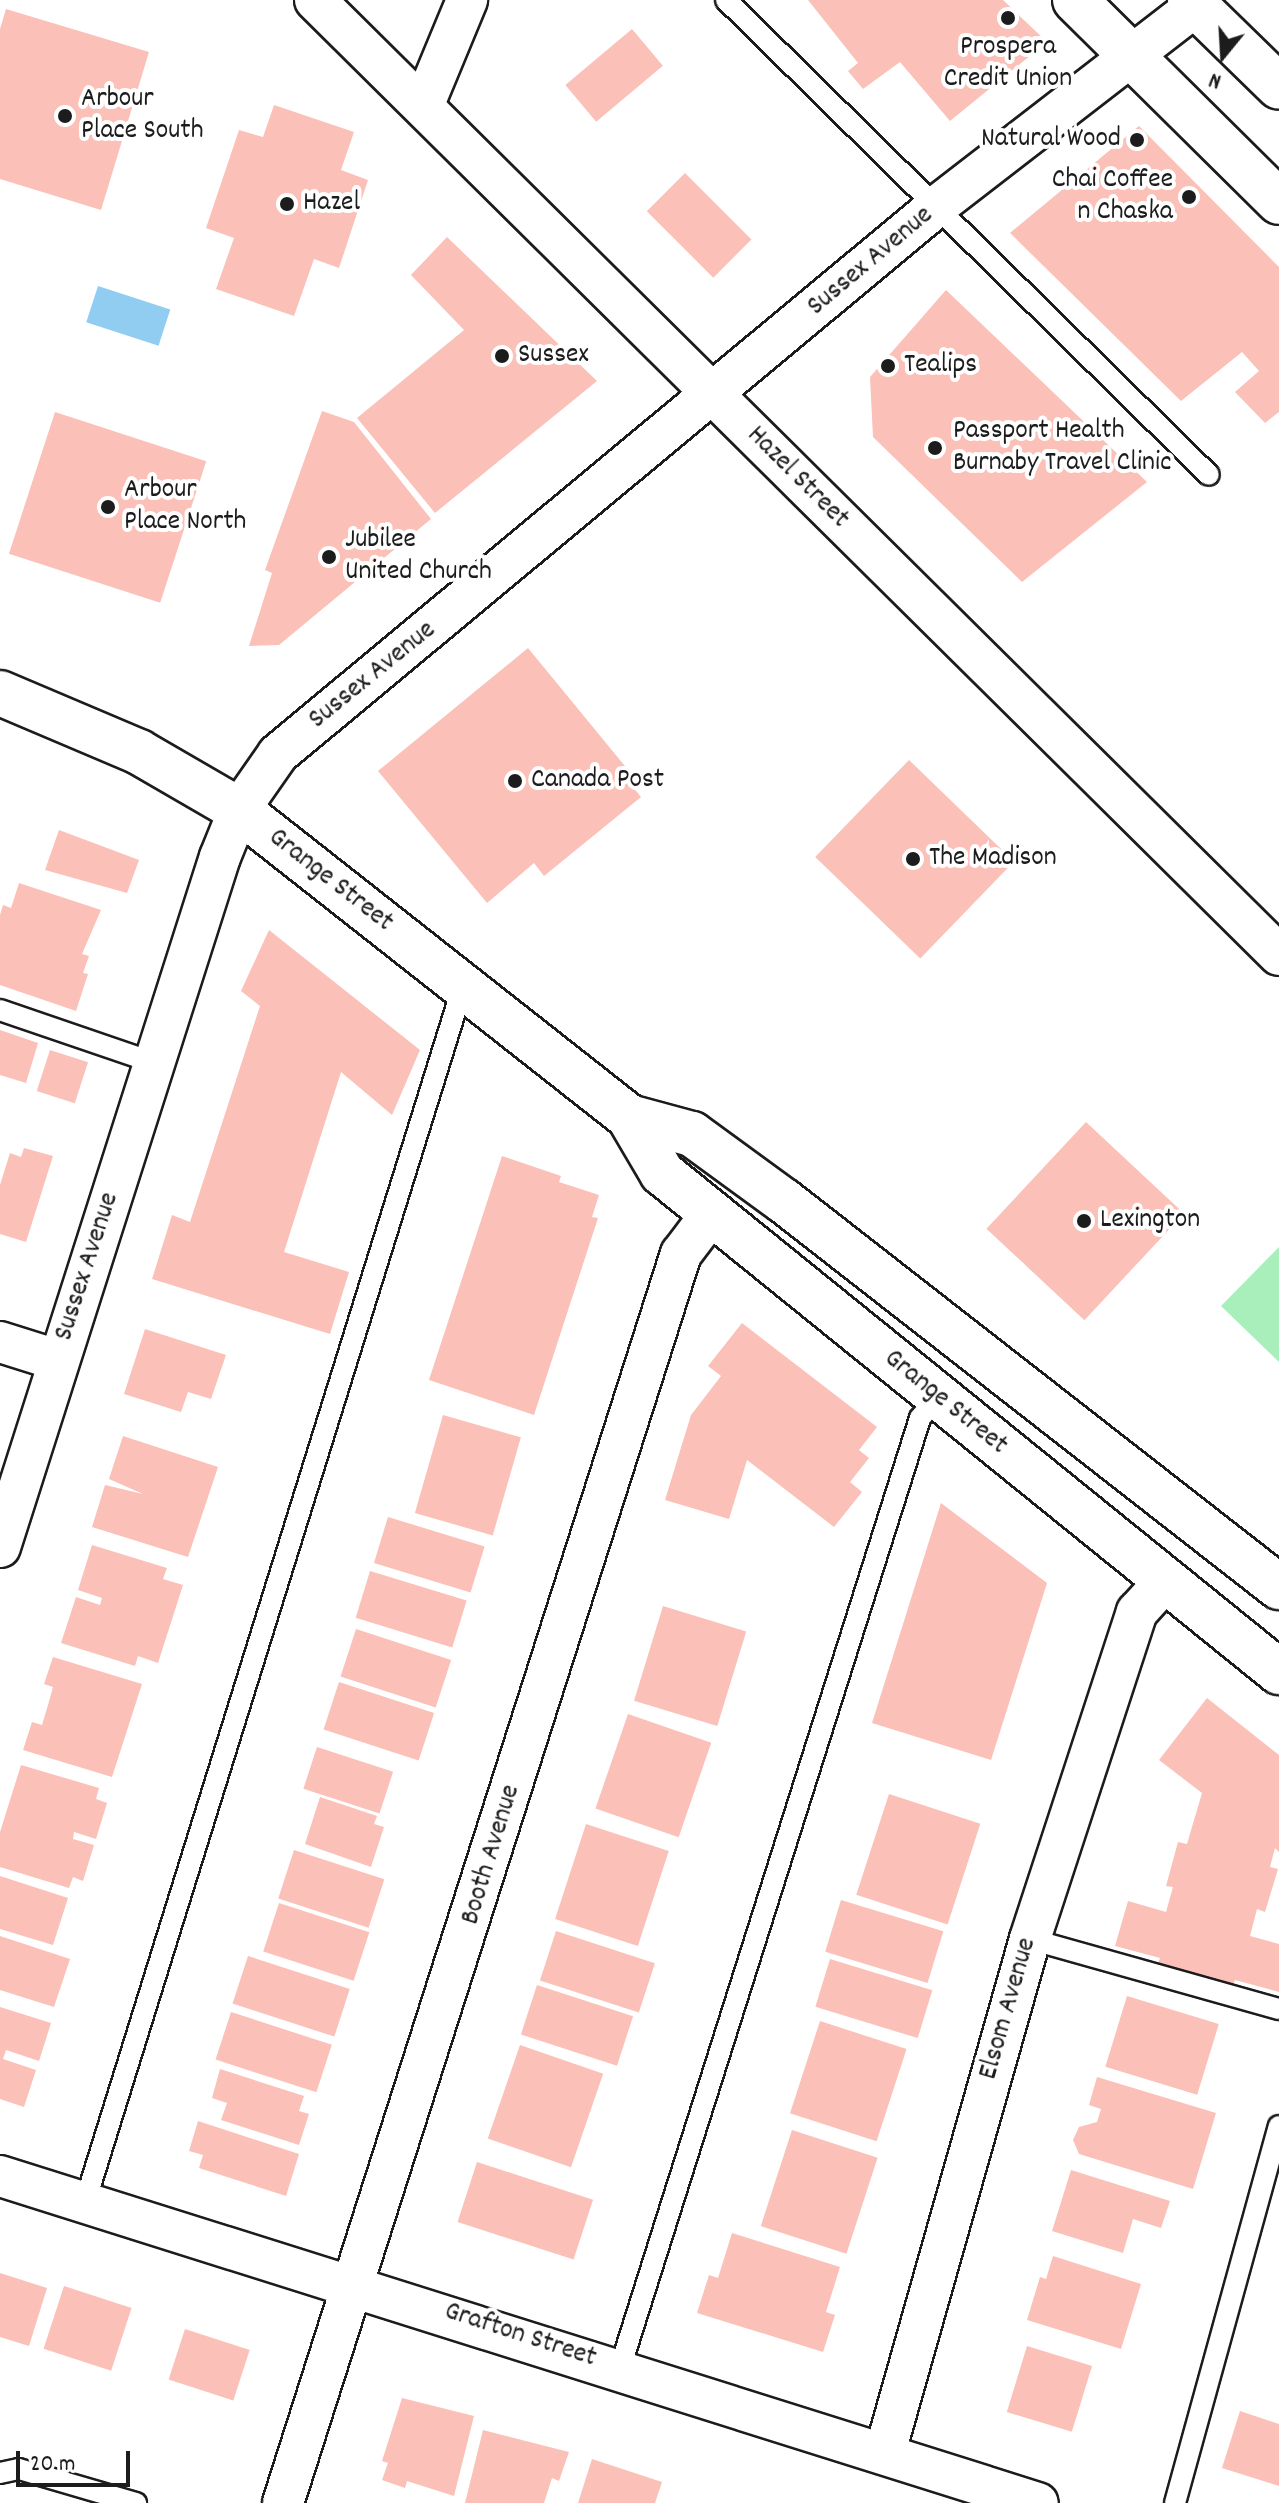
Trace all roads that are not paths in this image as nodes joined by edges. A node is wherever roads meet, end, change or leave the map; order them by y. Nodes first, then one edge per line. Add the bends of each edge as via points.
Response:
1 (315, 0) edge
2 (467, 0) edge
3 (726, 0) edge
4 (1075, 0) edge
5 (1197, 2) edge
6 (1131, 56) junction
7 (1279, 87) edge
8 (424, 104) junction
9 (1279, 202) edge
10 (937, 206) junction
11 (714, 396) junction
12 (1209, 475) dead end
13 (0, 693) edge
14 (239, 810) junction
15 (1279, 955) edge
16 (463, 986) junction
17 (0, 1010) edge
18 (155, 1063) junction
19 (629, 1117) junction
20 (712, 1213) junction
21 (0, 1342) edge
22 (57, 1360) junction
23 (938, 1397) junction
24 (0, 1547) edge
25 (1166, 1580) junction
26 (1279, 1587) edge
27 (1279, 1672) edge
28 (1030, 1939) junction
29 (1279, 2009) edge
30 (1279, 2126) edge
31 (0, 2176) edge
32 (85, 2202) junction
33 (354, 2284) junction
34 (620, 2368) junction
35 (885, 2452) junction
36 (0, 2473) edge
37 (1027, 2501) edge
38 (136, 2503) edge
39 (283, 2503) edge
40 (1175, 2503) edge

1 - 8 street, Hazel Street
2 - 8 street
3 - 10 lane
4 - 6 main road
5 - 6 street, Sussex Avenue
5 - 7 main road
6 - 9 main road
6 - 10 street, Sussex Avenue
8 - 11 street, Hazel Street
10 - 11 street, Sussex Avenue
10 - 12 lane
11 - 14 street, Sussex Avenue via 278,754
11 - 15 street, Hazel Street
13 - 14 main road, Grange Street via 139,752
14 - 16 main road, Grange Street
14 - 18 street, Sussex Avenue
16 - 19 main road, Grange Street
16 - 32 lane
17 - 18 lane
18 - 22 street, Sussex Avenue
19 - 20 main road, Grange Street via 662,1173
19 - 26 main road, Grange Street via 692,1134
20 - 23 main road, Grange Street
20 - 33 street, Booth Avenue via 681,1254
21 - 22 street
22 - 24 street, Sussex Avenue
23 - 25 main road, Grange Street
23 - 34 lane via 920,1418
25 - 27 main road, Grange Street
25 - 28 street, Elsom Avenue via 1137,1612
28 - 29 lane
28 - 35 street, Elsom Avenue
30 - 40 lane
31 - 32 street, Grafton Street
32 - 33 street, Grafton Street
33 - 34 street, Grafton Street
33 - 39 street, Booth Avenue
34 - 35 street, Grafton Street
35 - 37 street, Grafton Street
36 - 38 lane via 19,2469

